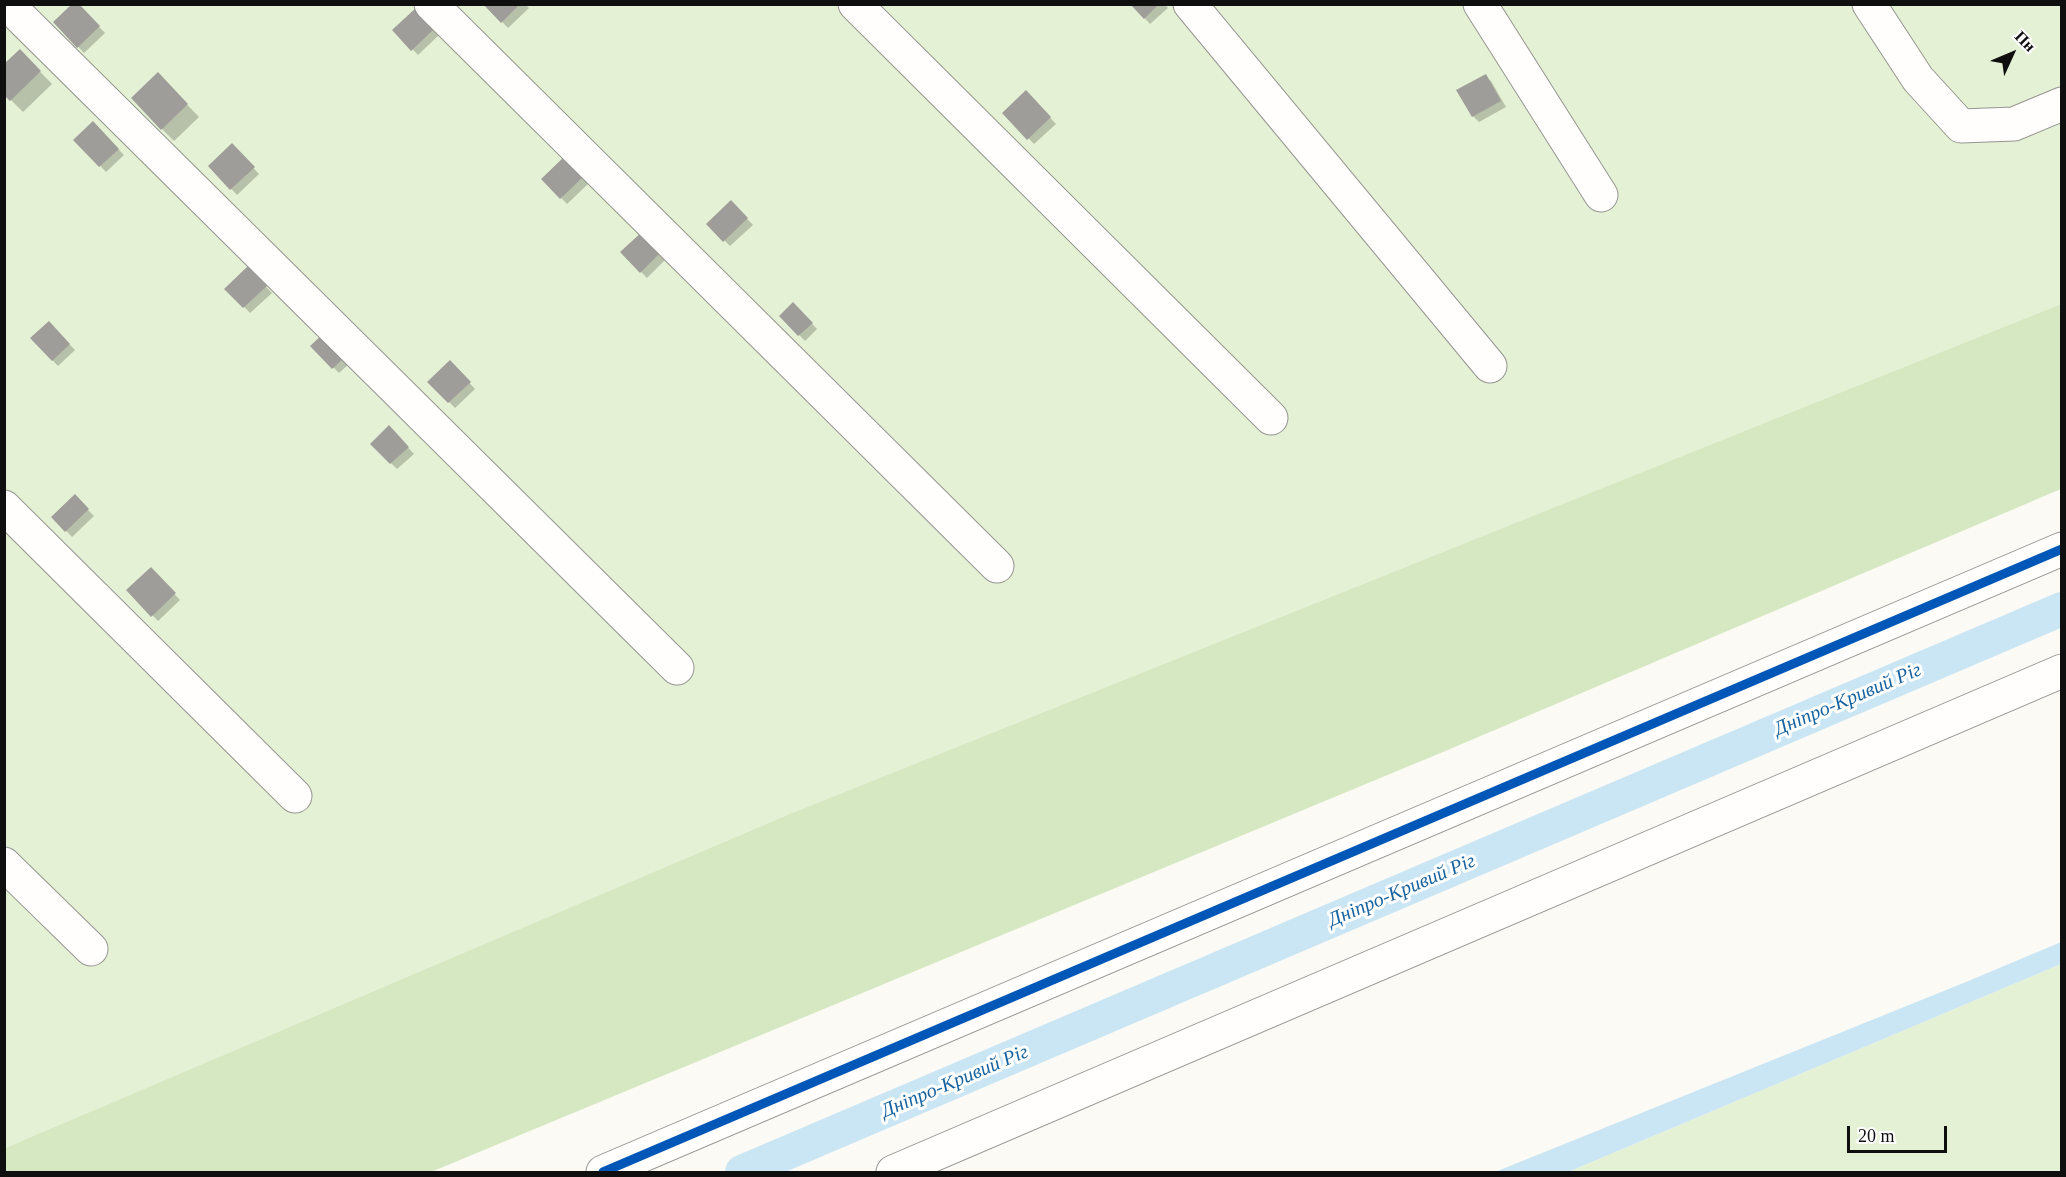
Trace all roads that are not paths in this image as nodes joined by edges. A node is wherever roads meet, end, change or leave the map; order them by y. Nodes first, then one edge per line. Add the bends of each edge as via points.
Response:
1 (7, 4) edge
2 (431, 4) edge
3 (855, 4) edge
4 (1190, 4) edge
5 (1480, 4) edge
6 (1869, 4) edge
7 (2061, 104) edge
8 (1601, 195) dead end
9 (1490, 366) dead end
10 (1271, 418) dead end
11 (4, 507) edge
12 (2061, 549) edge
13 (997, 566) dead end
14 (677, 668) dead end
15 (2061, 671) edge
16 (295, 796) dead end
17 (4, 864) edge
18 (91, 949) dead end
19 (603, 1173) edge
20 (893, 1173) edge

1 - 14 street
2 - 13 street
3 - 10 street
4 - 9 street
5 - 8 street
6 - 7 street via 1918,79 1961,126 2014,124
11 - 16 street
12 - 19 street
15 - 20 street
17 - 18 street

